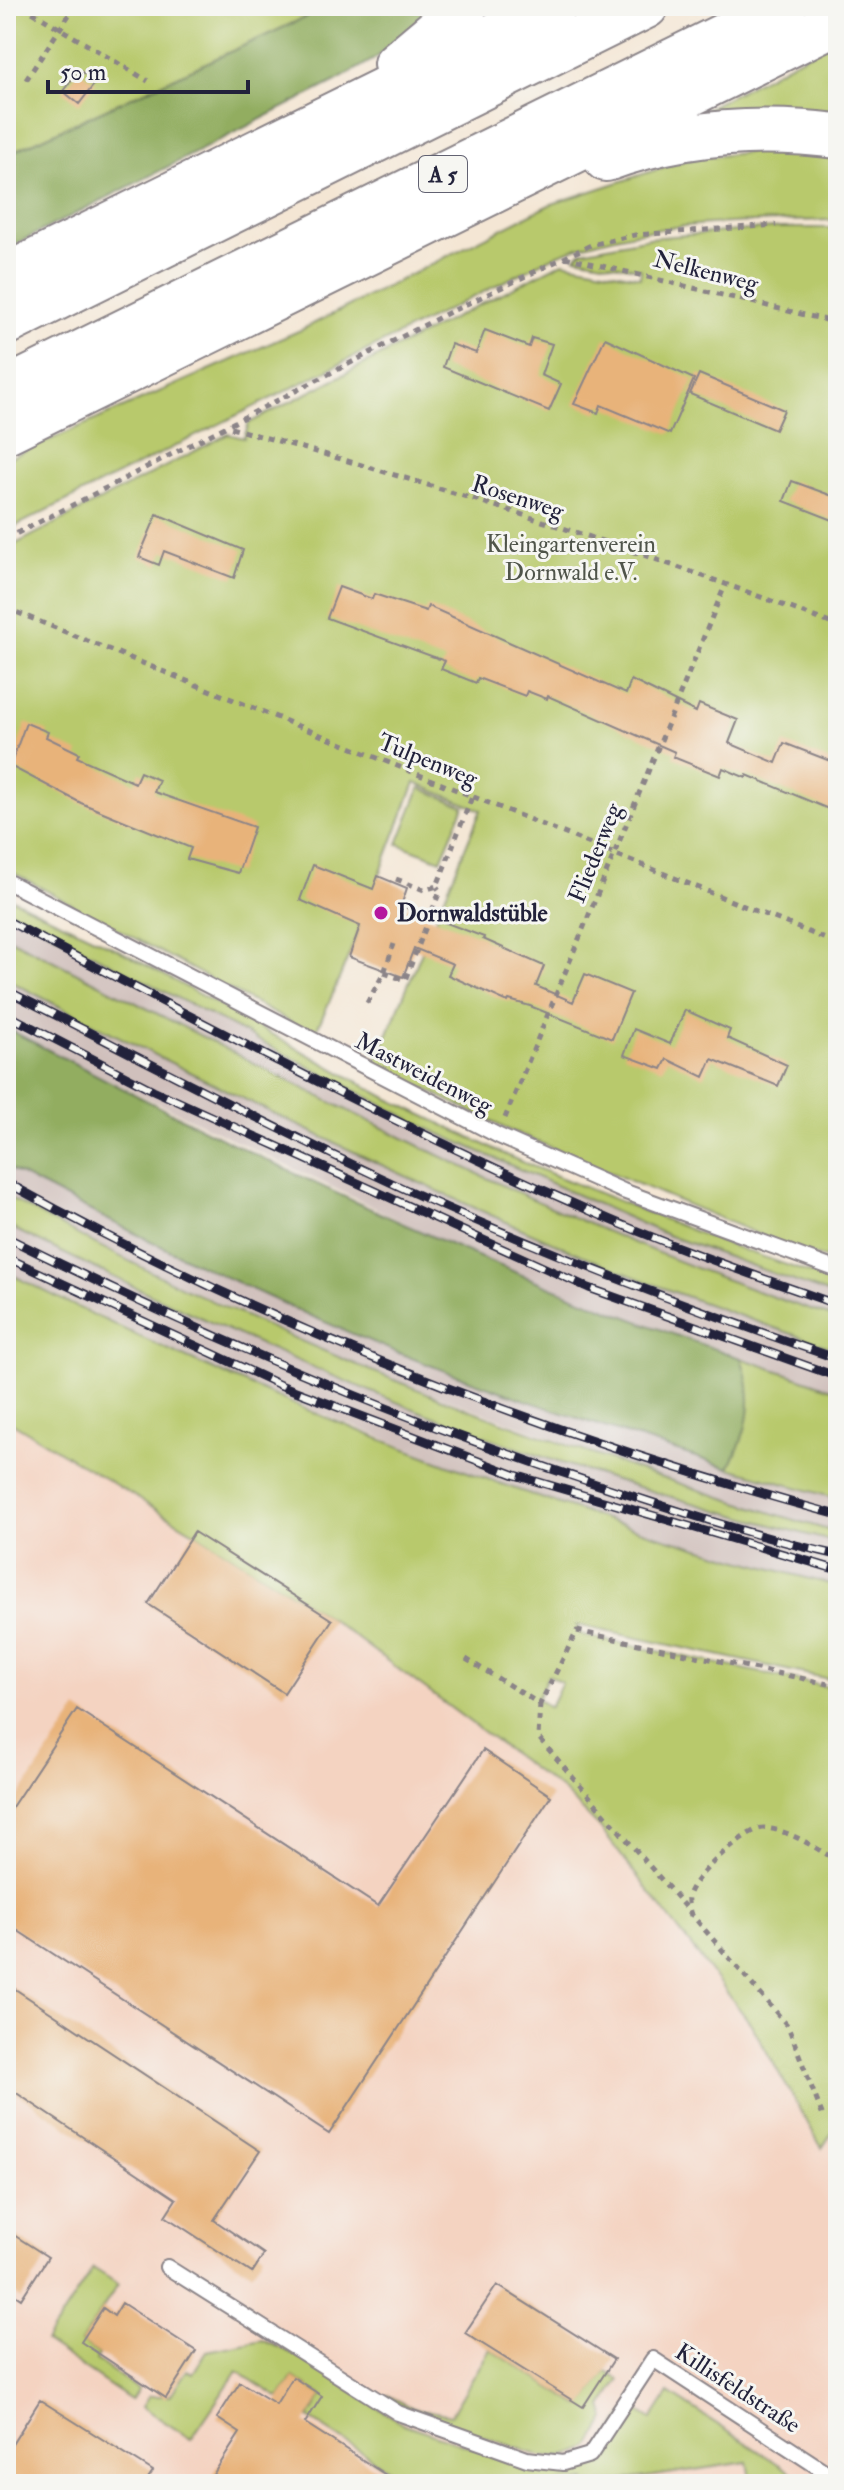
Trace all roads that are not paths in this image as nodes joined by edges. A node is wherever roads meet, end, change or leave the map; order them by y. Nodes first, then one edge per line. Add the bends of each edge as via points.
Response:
1 (465, 6) edge
2 (554, 6) edge
3 (646, 6) edge
4 (784, 6) edge
5 (838, 21) edge
6 (325, 120) junction
7 (838, 136) edge
8 (463, 207) junction
9 (6, 276) edge
10 (6, 323) edge
11 (6, 390) edge
12 (6, 431) edge
13 (6, 881) edge
14 (838, 1270) edge
15 (167, 2267) dead end
16 (838, 2480) edge

1 - 6 highway
2 - 6 highway
3 - 10 highway, A 5
4 - 11 highway, A 5
5 - 8 highway, A 5
6 - 9 highway
7 - 8 highway via 766,129 666,140
8 - 12 highway, A 5
13 - 14 lane, Mastweidenweg via 499,1136 623,1191
15 - 16 lane, Killisfeldstraße via 398,2413 527,2459 563,2463 590,2455 653,2359

